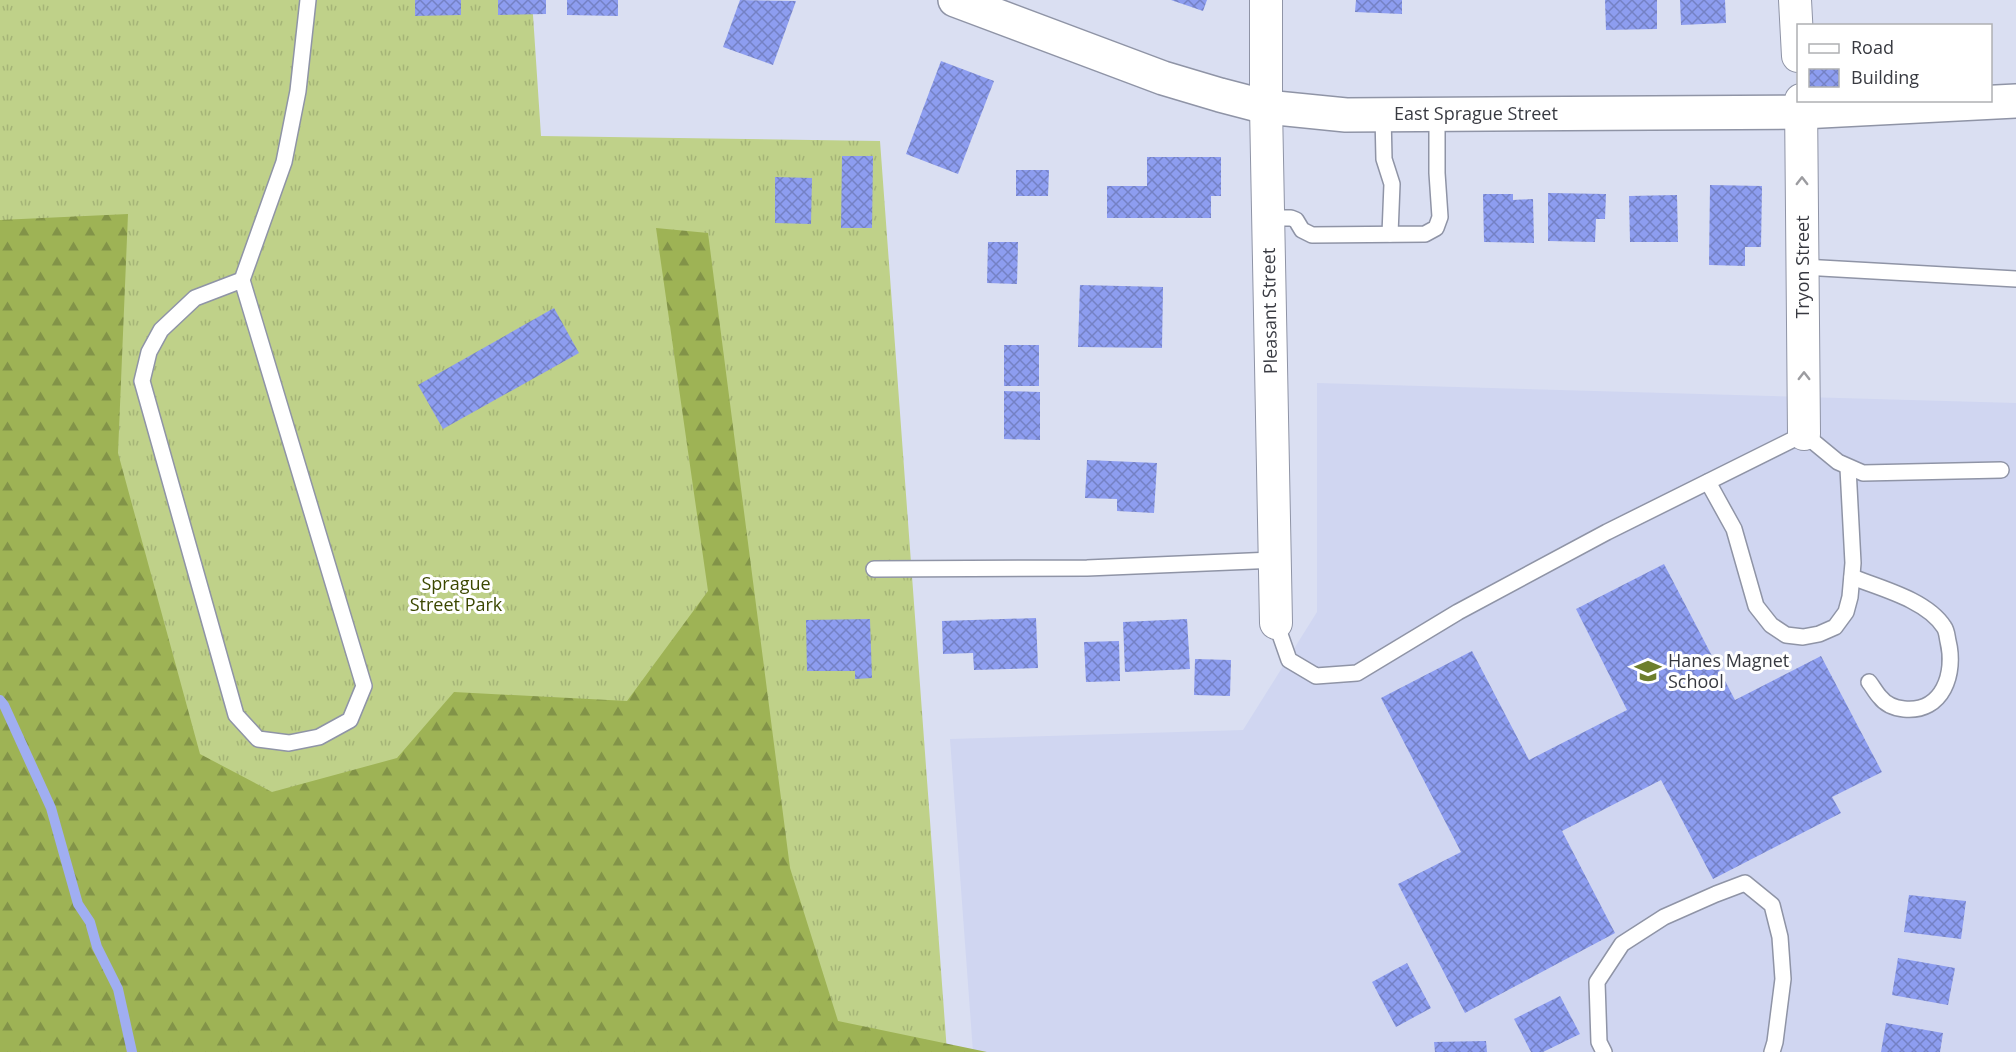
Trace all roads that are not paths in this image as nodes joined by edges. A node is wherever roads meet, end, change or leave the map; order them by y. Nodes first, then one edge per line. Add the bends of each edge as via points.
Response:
1 (308, 0) edge
2 (955, 0) edge
3 (1266, 0) edge
4 (1795, 0) edge
5 (1797, 37) edge
6 (2016, 101) edge
7 (1973, 102) edge
8 (1992, 102) edge
9 (1802, 106) edge
10 (1266, 107) junction
11 (1437, 114) junction
12 (1383, 115) junction
13 (1268, 218) junction
14 (1390, 234) junction
15 (1803, 267) junction
16 (2016, 279) edge
17 (242, 280) junction
18 (1804, 434) junction
19 (1848, 468) junction
20 (2001, 470) dead end
21 (1708, 482) junction
22 (1275, 561) junction
23 (874, 569) dead end
24 (1852, 577) junction
25 (1276, 623) joint
26 (1869, 682) dead end
27 (1604, 1052) edge
28 (1772, 1052) edge

1 - 17 lane via 298,91 284,162
2 - 10 street, East Sprague Street via 1163,78
3 - 10 street, Pleasant Street
4 - 5 street
6 - 8 street, East Sprague Street
7 - 9 street, East Sprague Street
9 - 11 street, East Sprague Street
15 -> 9 street, Tryon Street
10 - 12 street, East Sprague Street
10 - 13 street, Pleasant Street
11 - 12 street, East Sprague Street
11 - 14 lane via 1440,217 1436,228 1425,234
12 - 14 lane via 1384,159 1392,184
13 - 14 lane via 1296,219 1302,230 1312,235
13 - 22 street, Pleasant Street
15 - 16 lane
18 -> 15 street, Tryon Street
17 - 17 lane via 364,686 350,720 319,737 289,743 258,739 236,715 142,381 149,352 161,330 195,298
18 - 19 lane
18 - 21 lane
19 - 20 lane via 1863,473
19 - 24 lane
21 - 24 lane via 1734,529 1756,606 1771,626 1786,635 1803,637 1835,627 1846,612
21 - 25 lane via 1458,612 1357,673 1316,676 1289,660
22 - 23 lane via 1087,568
22 - 25 street, Pleasant Street
24 - 26 lane via 1927,610 1945,628 1952,655 1941,695 1930,705 1915,710 1894,708
27 - 28 lane via 1599,1042 1597,982 1622,944 1664,917 1745,883 1772,905 1780,937 1783,979

